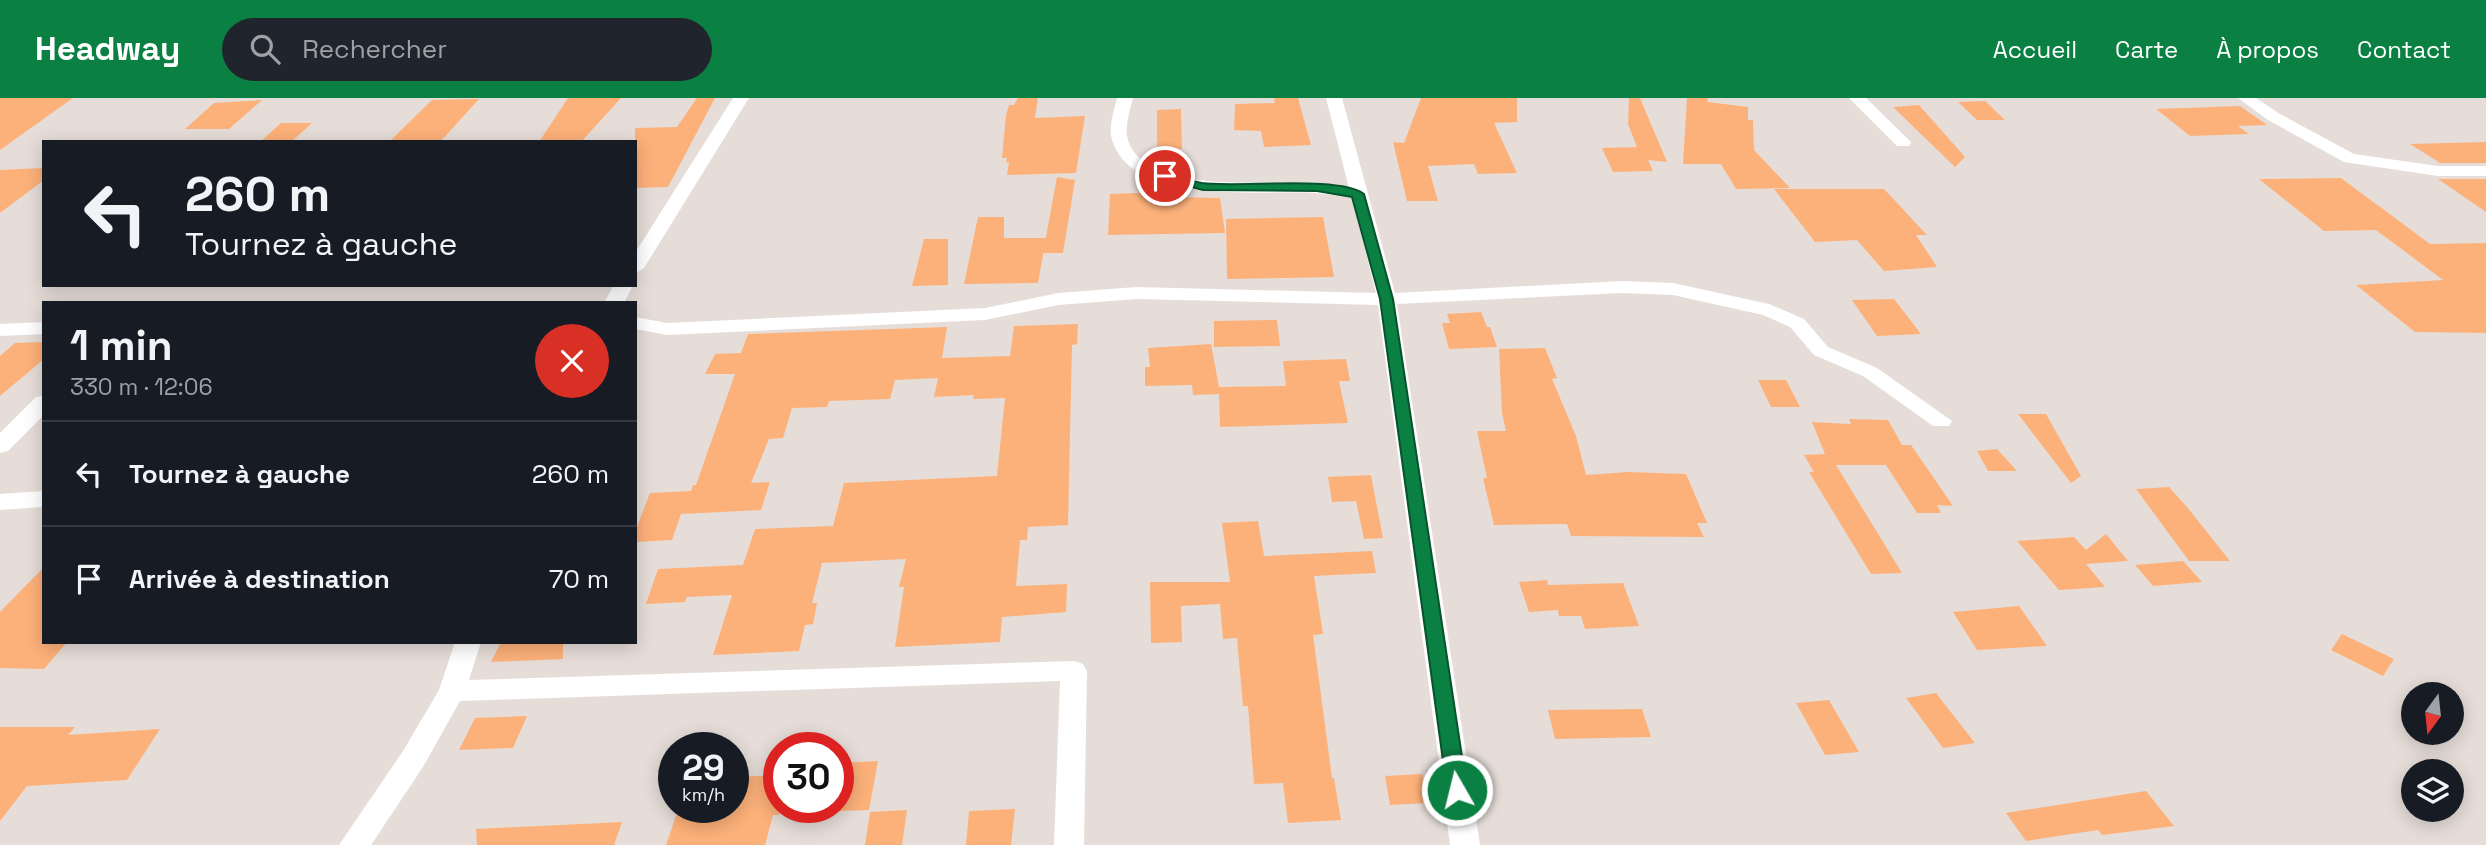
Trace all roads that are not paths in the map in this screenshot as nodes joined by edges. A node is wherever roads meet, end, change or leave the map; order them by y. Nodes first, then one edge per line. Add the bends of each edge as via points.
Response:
1 (741, 98) edge
2 (1125, 98) edge
3 (1334, 98) edge
4 (1857, 98) edge
5 (2246, 98) edge
6 (1903, 143) dead end
7 (2486, 171) edge
8 (1358, 194) junction
9 (637, 265) edge
10 (1387, 299) junction
11 (637, 323) edge
12 (42, 328) edge
13 (0, 330) edge
14 (42, 403) edge
15 (1941, 421) dead end
16 (0, 446) edge
17 (42, 499) edge
18 (0, 502) edge
19 (467, 644) edge
20 (452, 691) junction
21 (354, 845) edge
22 (1069, 845) edge
23 (1465, 845) edge

1 - 9 street
2 - 8 street via 1120,141 1130,159 1141,167 1203,186 1317,188
3 - 8 street
4 - 6 street
5 - 7 street via 2350,158 2438,171
8 - 10 street
10 - 11 street via 1136,293 1058,299 985,314 667,329
10 - 15 street via 1622,287 1716,297 1769,310 1797,323 1821,351 1870,372
10 - 23 street
12 - 13 street
14 - 16 street
17 - 18 street
19 - 20 street
20 - 21 street via 413,759
20 - 22 street via 1074,671

